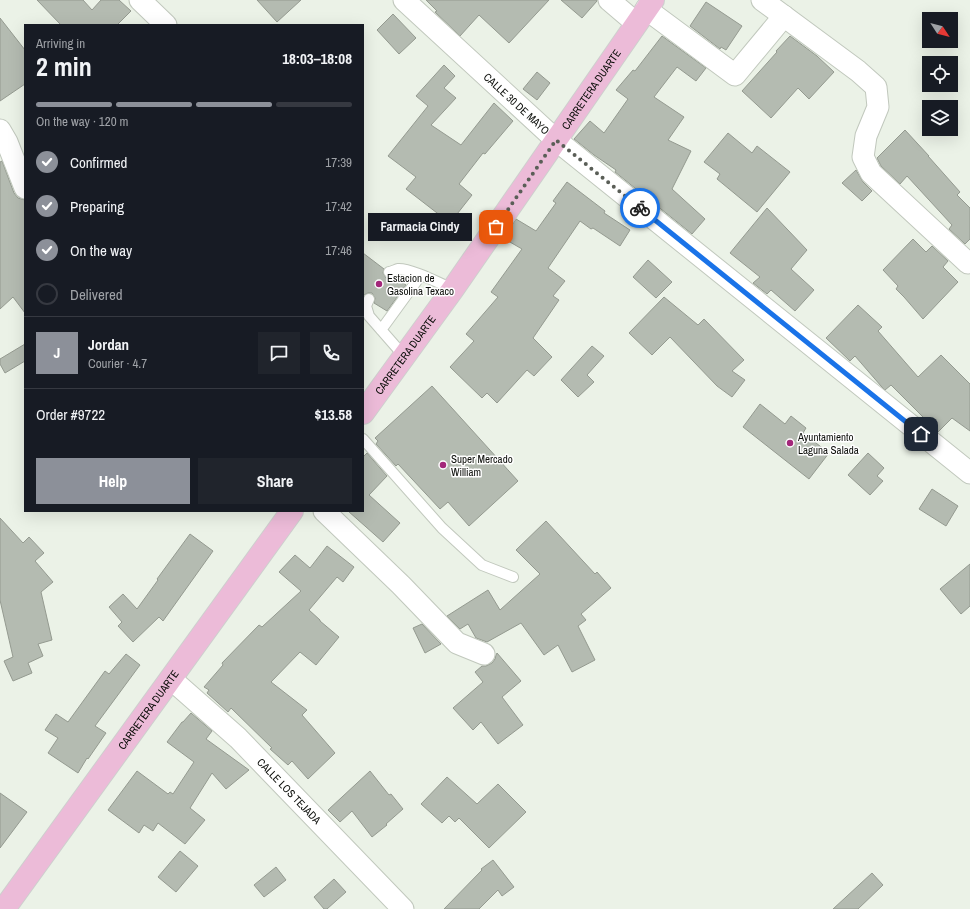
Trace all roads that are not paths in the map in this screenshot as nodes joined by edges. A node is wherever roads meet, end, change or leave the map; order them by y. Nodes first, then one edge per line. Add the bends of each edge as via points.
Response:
1 (140, 0) edge
2 (404, 0) edge
3 (609, 0) edge
4 (762, 0) edge
5 (645, 11) edge
6 (784, 16) junction
7 (165, 24) edge
8 (0, 130) edge
9 (556, 140) junction
10 (24, 185) edge
11 (968, 263) dead end
12 (389, 272) dead end
13 (421, 275) junction
14 (453, 289) junction
15 (369, 299) dead end
16 (381, 330) junction
17 (404, 356) junction
18 (364, 412) edge
19 (364, 440) edge
20 (970, 473) edge
21 (291, 512) edge
22 (325, 512) edge
23 (513, 577) dead end
24 (484, 654) dead end
25 (171, 679) junction
26 (4, 909) edge
27 (403, 909) edge

1 - 7 street
2 - 9 street, CALLE 30 DE MAYO
3 - 5 street
4 - 6 street
5 - 6 street via 735,74
5 - 9 main road, CARRETERA DUARTE
6 - 11 street via 876,87 878,107 866,136 863,157 871,173
8 - 10 street via 8,142
9 - 14 main road, CARRETERA DUARTE
9 - 20 street, CALLE 30 DE MAYO
12 - 13 lane via 398,269
13 - 14 lane
13 - 16 lane
14 - 17 main road, CARRETERA DUARTE
15 - 16 lane via 366,306 369,316
16 - 17 lane
17 - 18 main road, CARRETERA DUARTE
19 - 23 lane via 442,528 482,566
21 - 25 main road, CARRETERA DUARTE
22 - 24 street via 401,585 456,643
25 - 26 main road, CARRETERA DUARTE
25 - 27 street, CALLE LOS TEJADA via 238,738

